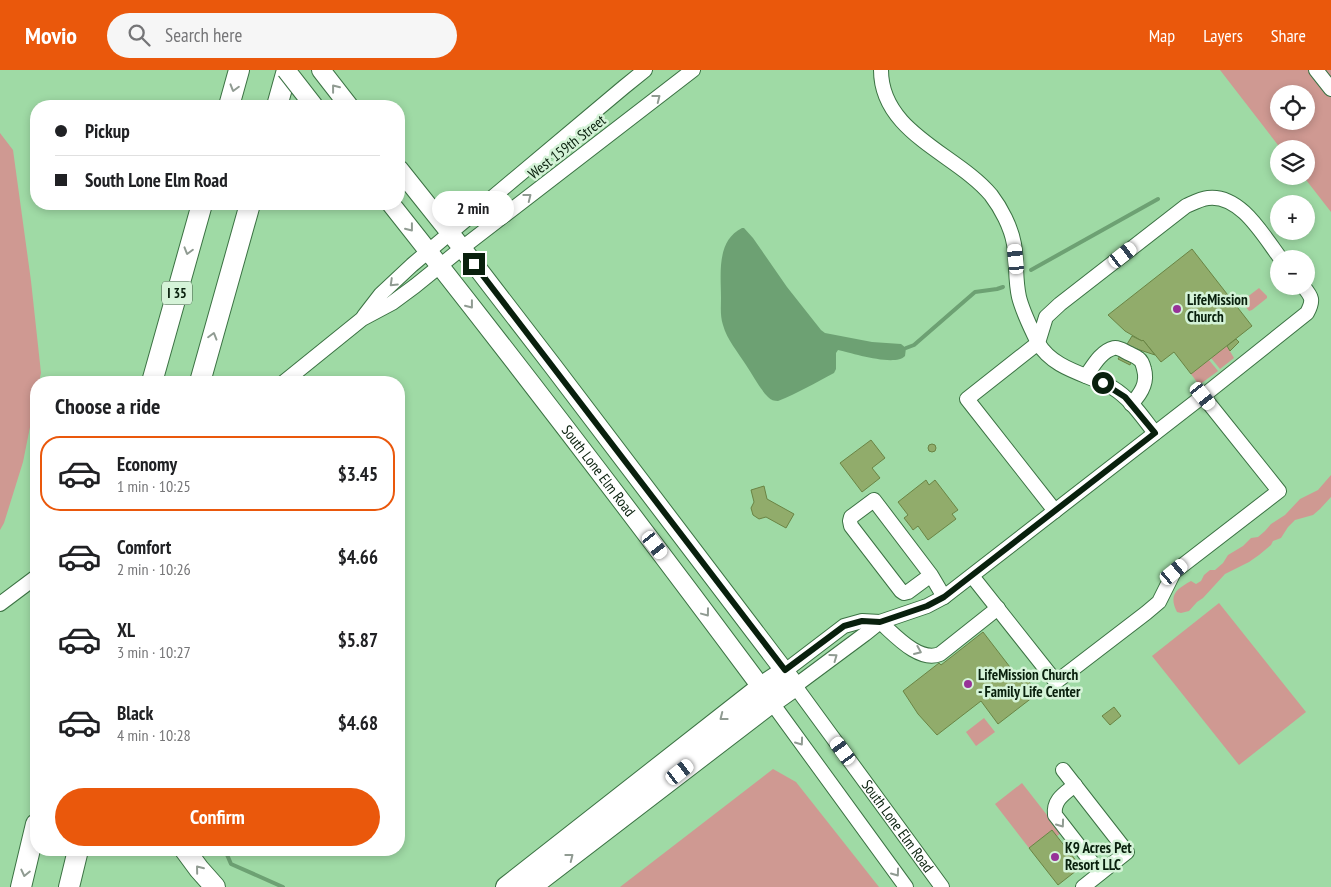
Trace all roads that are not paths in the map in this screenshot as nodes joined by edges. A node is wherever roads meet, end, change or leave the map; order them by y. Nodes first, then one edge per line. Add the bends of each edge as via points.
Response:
1 (239, 70) edge
2 (287, 70) edge
3 (321, 70) edge
4 (645, 70) edge
5 (693, 70) edge
6 (881, 70) edge
7 (1316, 70) edge
8 (1331, 90) edge
9 (231, 100) edge
10 (279, 100) edge
11 (310, 100) edge
12 (344, 100) edge
13 (405, 177) edge
14 (200, 210) edge
15 (248, 210) edge
16 (396, 210) edge
17 (450, 233) junction
18 (462, 248) junction
19 (1275, 250) edge
20 (428, 251) junction
21 (440, 266) junction
22 (1309, 295) edge
23 (362, 319) junction
24 (1038, 343) junction
25 (154, 376) edge
26 (202, 376) edge
27 (292, 376) edge
28 (1086, 376) junction
29 (1203, 396) junction
30 (1131, 404) junction
31 (1155, 433) junction
32 (1055, 511) junction
33 (931, 575) junction
34 (972, 576) junction
35 (30, 581) edge
36 (944, 597) junction
37 (2, 602) edge
38 (998, 608) junction
39 (880, 622) junction
40 (790, 678) junction
41 (766, 695) junction
42 (1063, 770) dead end
43 (1075, 785) junction
44 (30, 849) edge
45 (77, 856) edge
46 (189, 856) edge
47 (1100, 873) junction
48 (21, 887) edge
49 (69, 887) edge
50 (215, 887) edge
51 (506, 887) edge
52 (531, 887) edge
53 (906, 887) edge
54 (942, 887) edge
55 (1082, 887) edge

1 -> 9 highway
2 - 10 highway
2 - 11 main road, bridge
12 -> 3 main road
4 - 17 street, West 159th Street
18 -> 5 street, West 159th Street
6 - 24 street via 886,94 900,119 981,185 1001,211 1014,242 1019,296
7 - 8 street
13 - 17 main road, South Lone Elm Road
14 -> 25 highway, I 35
26 -> 15 highway
16 -> 20 main road, South Lone Elm Road
17 - 18 main road, South Lone Elm Road
17 - 20 street, West 159th Street
18 - 21 street, West 159th Street
18 - 40 main road, South Lone Elm Road
19 - 24 street via 1241,208 1220,199 1198,200 1060,304 1046,317
20 - 21 main road, South Lone Elm Road
20 -> 23 street, West 159th Street via 381,294
21 - 23 street, West 159th Street via 392,303
21 -> 41 main road, South Lone Elm Road
22 - 29 street via 1311,306 1307,314
23 - 27 street, West 159th Street
24 - 28 street via 1052,358
24 - 32 street via 967,400
28 - 30 street via 1114,389
28 - 30 street via 1099,358 1114,348 1138,358 1144,367 1145,381
29 - 31 street
29 - 38 street via 1279,492 1174,572 1159,602 1056,682
30 - 31 street
31 - 32 street
32 - 34 street
33 - 33 street via 874,500 851,517 851,526 901,591 908,592
33 - 36 street
34 - 36 street
34 - 38 street
35 - 37 street
36 - 39 street
39 -> 38 street via 913,650 936,656
40 -> 39 street
39 - 40 street via 862,621 844,626
40 - 41 highway
40 - 54 street, South Lone Elm Road
41 -> 51 highway
52 -> 41 highway
41 -> 53 street, South Lone Elm Road
42 - 43 street
43 -> 47 street via 1060,797 1055,815
43 - 47 street via 1127,852
44 -> 48 highway
45 - 49 highway
50 -> 46 highway
47 - 55 street

